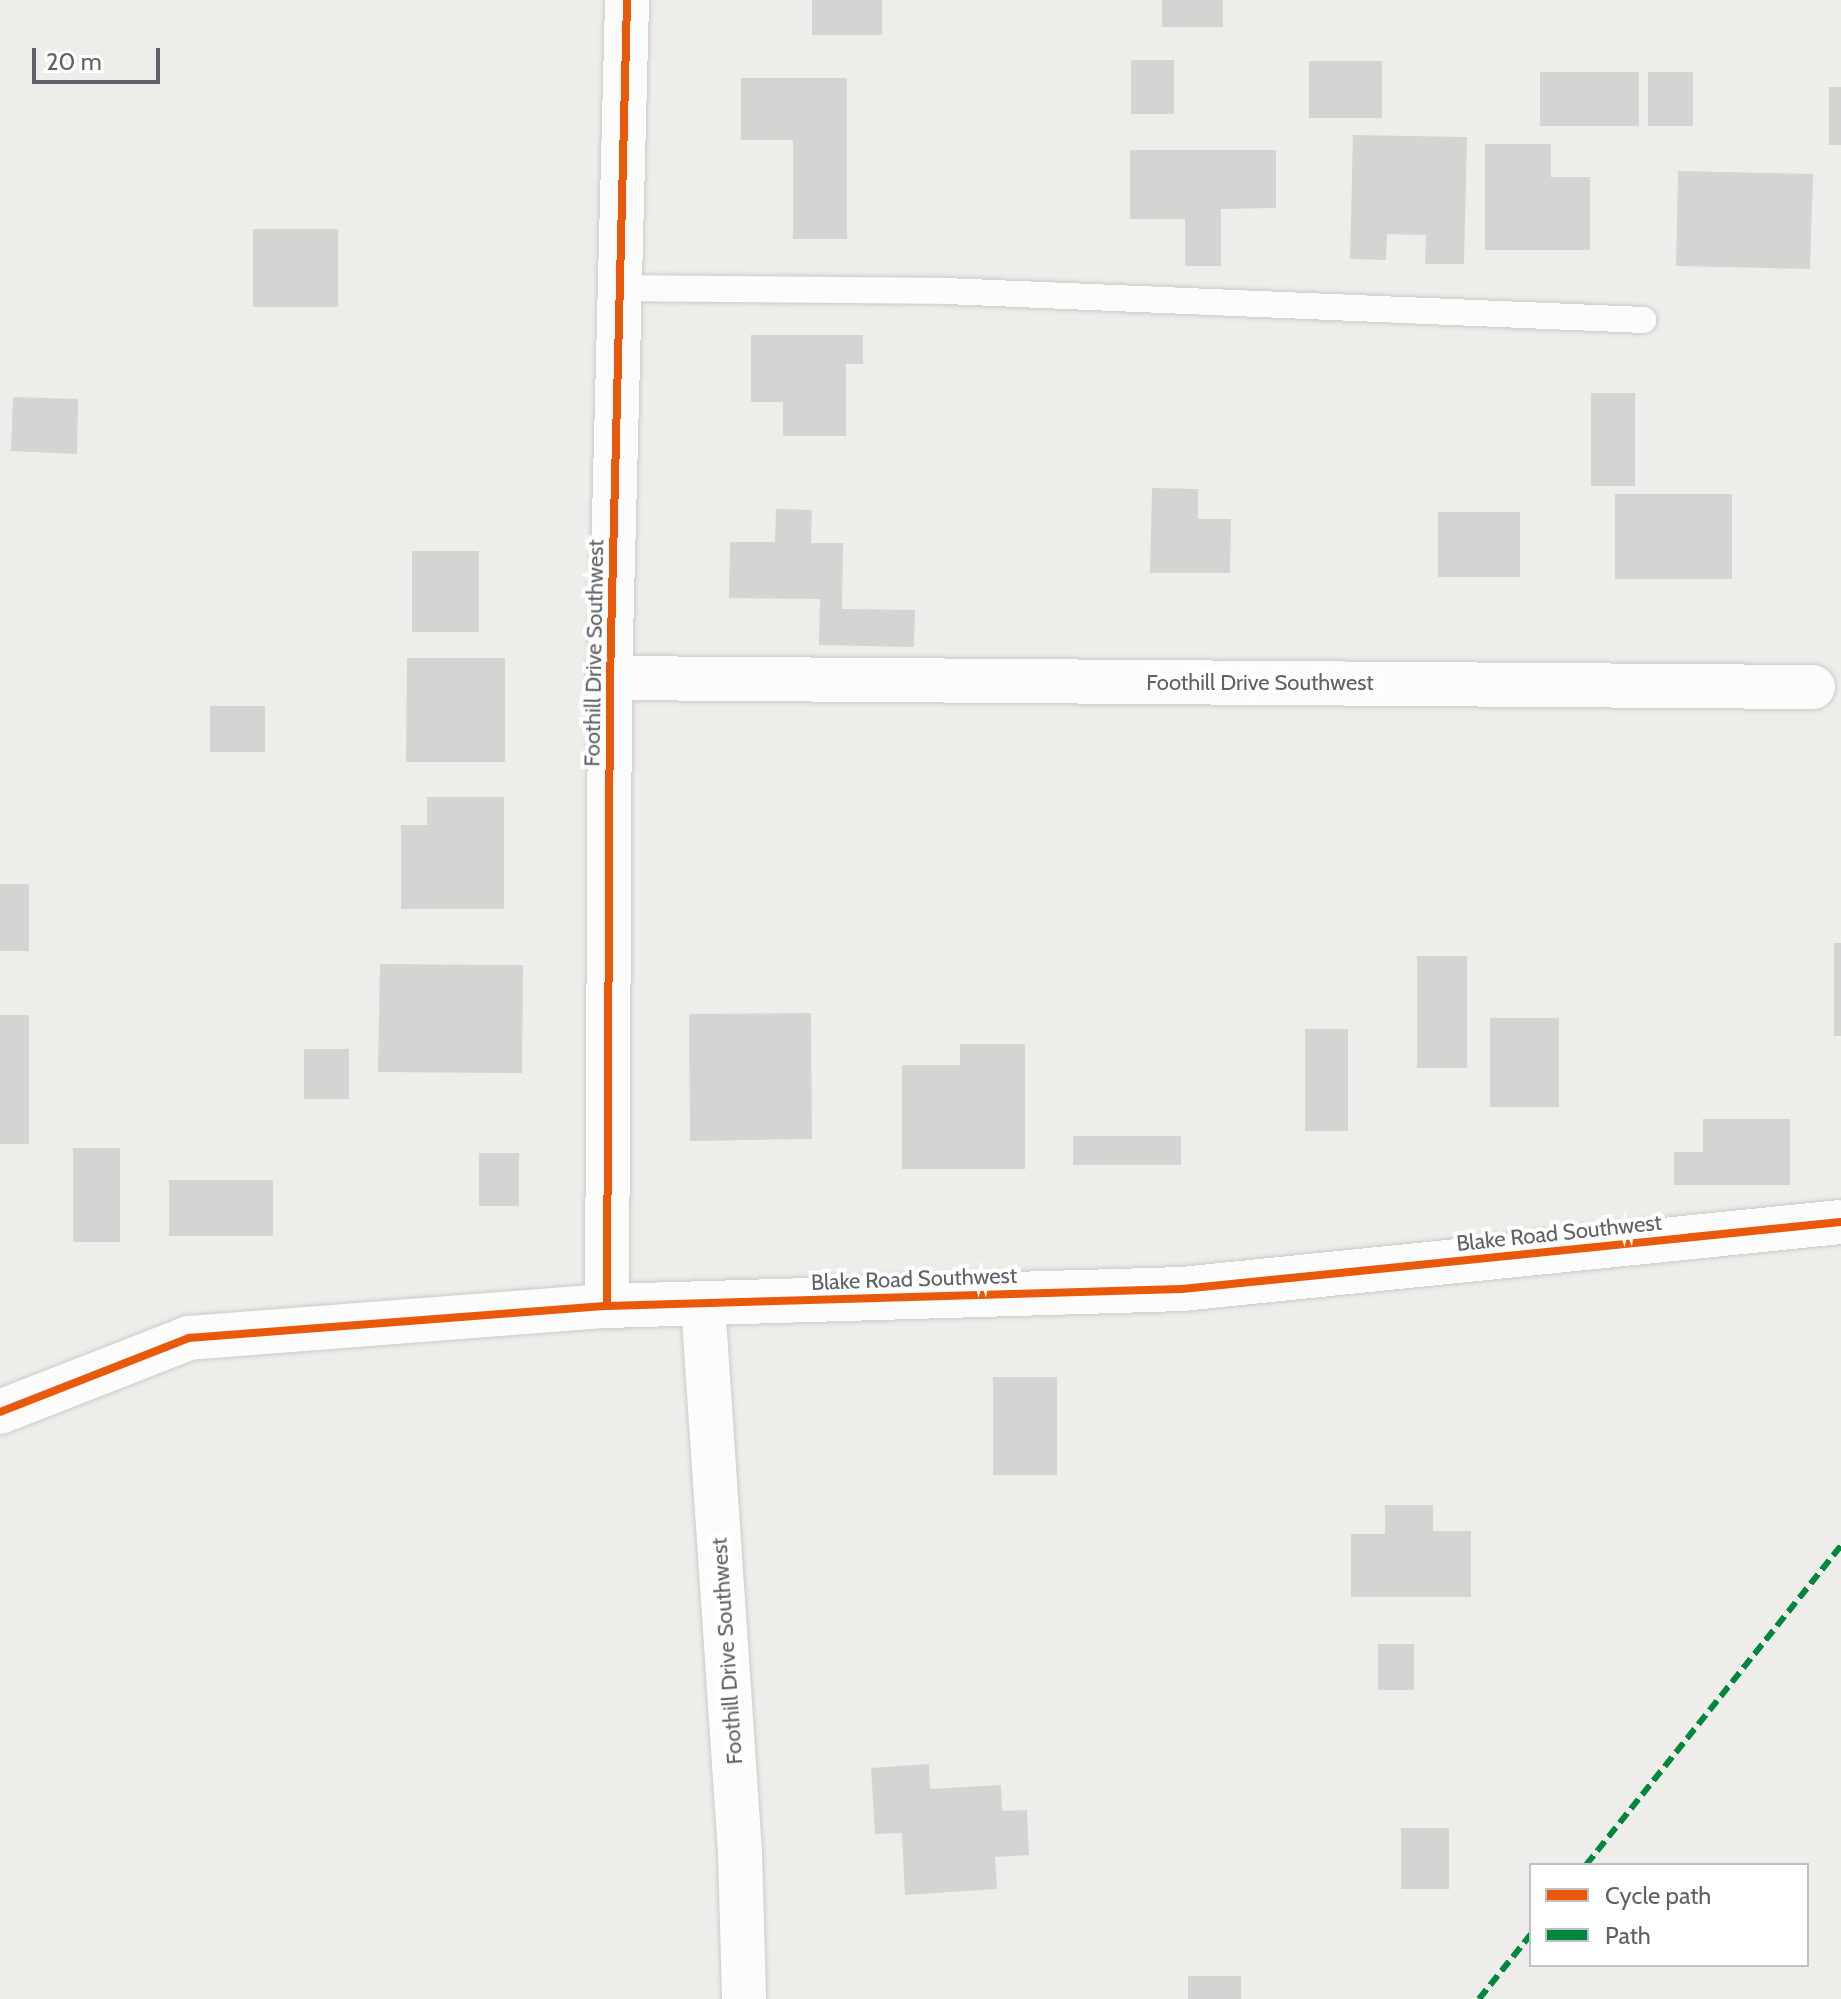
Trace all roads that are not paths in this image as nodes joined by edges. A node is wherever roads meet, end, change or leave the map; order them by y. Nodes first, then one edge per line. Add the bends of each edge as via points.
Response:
1 (627, 0) edge
2 (621, 288) junction
3 (1643, 320) dead end
4 (610, 678) junction
5 (1813, 687) dead end
6 (1841, 1222) edge
7 (703, 1304) junction
8 (607, 1306) junction
9 (0, 1412) edge
10 (744, 1999) edge

1 - 2 street, Foothill Drive Southwest
2 - 3 lane via 946,291
2 - 4 street, Foothill Drive Southwest
4 - 5 street, Foothill Drive Southwest
4 - 8 street, Foothill Drive Southwest
6 - 7 street, Blake Road Southwest via 1182,1289
7 - 8 street, Blake Road Southwest
7 - 10 street, Foothill Drive Southwest via 740,1853
8 - 9 street, Blake Road Southwest via 189,1338

